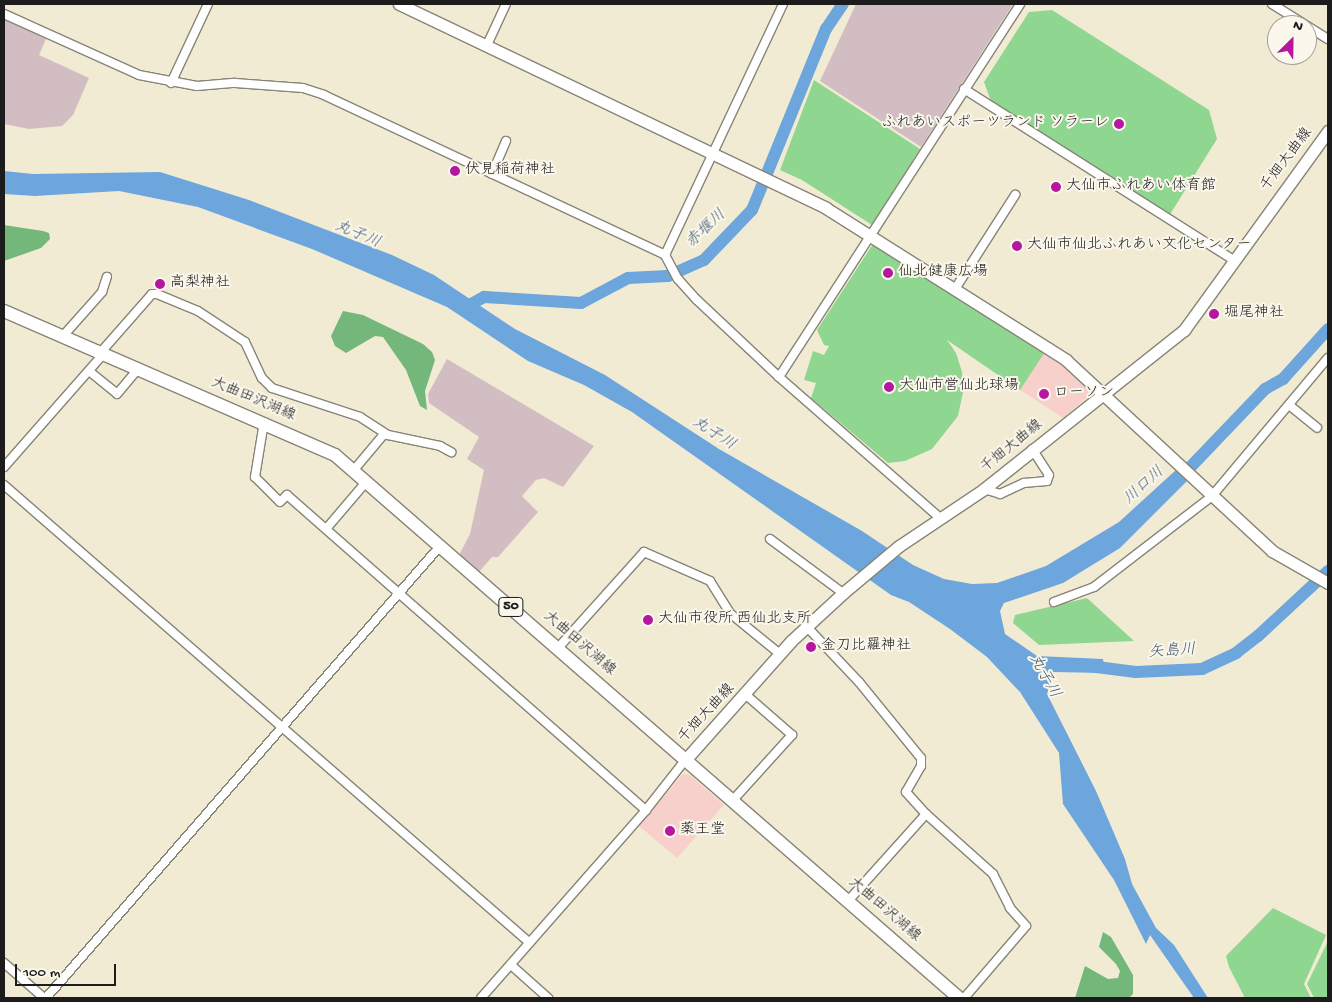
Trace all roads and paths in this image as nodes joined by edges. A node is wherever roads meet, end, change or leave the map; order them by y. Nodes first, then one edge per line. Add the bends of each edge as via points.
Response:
1 (208, 4) edge
2 (399, 4) edge
3 (506, 4) edge
4 (784, 4) edge
5 (1020, 4) edge
6 (1272, 4) edge
7 (4, 14) edge
8 (1290, 15) edge
9 (1317, 32) edge
10 (1328, 39) edge
11 (487, 45) junction
12 (171, 82) junction
13 (964, 90) junction
14 (1328, 131) edge
15 (506, 141) dead end
16 (714, 152) junction
17 (492, 174) junction
18 (1015, 195) dead end
19 (871, 236) junction
20 (664, 256) junction
21 (1233, 260) junction
22 (107, 277) dead end
23 (955, 290) junction
24 (4, 311) edge
25 (63, 336) junction
26 (103, 352) junction
27 (1328, 358) edge
28 (139, 368) junction
29 (89, 370) junction
30 (779, 377) junction
31 (1102, 394) junction
32 (1289, 405) junction
33 (264, 422) junction
34 (1317, 428) dead end
35 (384, 434) junction
36 (1032, 449) junction
37 (451, 452) dead end
38 (4, 467) edge
39 (353, 471) junction
40 (366, 482) junction
41 (4, 485) edge
42 (984, 489) junction
43 (1209, 493) junction
44 (941, 519) junction
45 (326, 529) junction
46 (770, 539) dead end
47 (440, 546) junction
48 (1328, 583) edge
49 (399, 593) junction
50 (842, 593) junction
51 (1054, 602) dead end
52 (807, 627) junction
53 (558, 648) junction
54 (780, 654) junction
55 (745, 694) junction
56 (283, 727) junction
57 (686, 759) junction
58 (733, 800) junction
59 (646, 810) junction
60 (926, 814) junction
61 (848, 902) junction
62 (530, 943) junction
63 (4, 963) edge
64 (511, 965) junction
65 (45, 998) edge
66 (481, 998) edge
67 (548, 998) edge
68 (959, 998) edge
69 (964, 998) edge

1 - 12 street
2 - 11 street
3 - 11 street
4 - 16 street
5 - 13 street
6 - 8 street
7 - 12 street via 139,75
9 - 10 street
11 - 16 street
12 - 17 street via 196,86 235,83 303,88
13 - 19 street
13 - 21 street
14 - 21 street, 千畑大曲線
15 - 17 street
16 - 19 street via 774,180
16 - 20 street
17 - 20 street
18 - 23 street
19 - 23 street
19 - 30 street
20 - 30 street via 678,278
21 - 31 street, 千畑大曲線 via 1184,330
22 - 25 street via 102,292
23 - 31 street via 1066,360
24 - 25 main road, 大曲田沢湖線 / 50
25 - 26 main road, 大曲田沢湖線 / 50
26 - 28 main road, 大曲田沢湖線 / 50
26 - 29 street
26 - 35 street via 152,294 157,294 198,311 245,342 262,378 272,388 360,417
27 - 32 street
28 - 29 street via 117,394
28 - 33 main road, 大曲田沢湖線 / 50
29 - 38 street
30 - 44 street
31 - 36 street, 千畑大曲線
31 - 43 street
32 - 34 street
32 - 43 street
33 - 39 main road, 大曲田沢湖線 / 50 via 320,446
33 - 45 street via 255,477 280,502 288,495
35 - 37 street via 440,446
35 - 39 street
36 - 42 street, 千畑大曲線
36 - 42 street via 1050,475 1047,481 1024,483 1000,494
39 - 40 main road, 大曲田沢湖線 / 50
40 - 45 street
40 - 47 main road, 大曲田沢湖線 / 50
41 - 56 street
42 - 44 street, 千畑大曲線
43 - 48 street via 1272,551
43 - 51 street via 1094,588
44 - 50 street, 千畑大曲線 via 919,532
45 - 49 street
46 - 50 street
47 - 49 street
47 - 53 main road, 大曲田沢湖線 / 50
49 - 56 street
49 - 59 street
50 - 52 street, 千畑大曲線
52 - 54 street, 千畑大曲線
52 - 60 street via 859,682 921,758 921,766 906,792
53 - 54 street via 644,552 710,581 732,614
53 - 57 main road, 大曲田沢湖線 / 50
54 - 55 street, 千畑大曲線
55 - 57 street, 千畑大曲線
55 - 58 street via 792,735
56 - 62 street
56 - 65 street
57 - 58 main road, 大曲田沢湖線 / 50
57 - 59 street
58 - 61 main road, 大曲田沢湖線 / 50
59 - 62 street
60 - 61 street
60 - 69 street via 993,874 1010,908 1026,926
61 - 68 main road, 大曲田沢湖線 / 50
62 - 64 street
63 - 65 street
64 - 66 street
64 - 67 street

